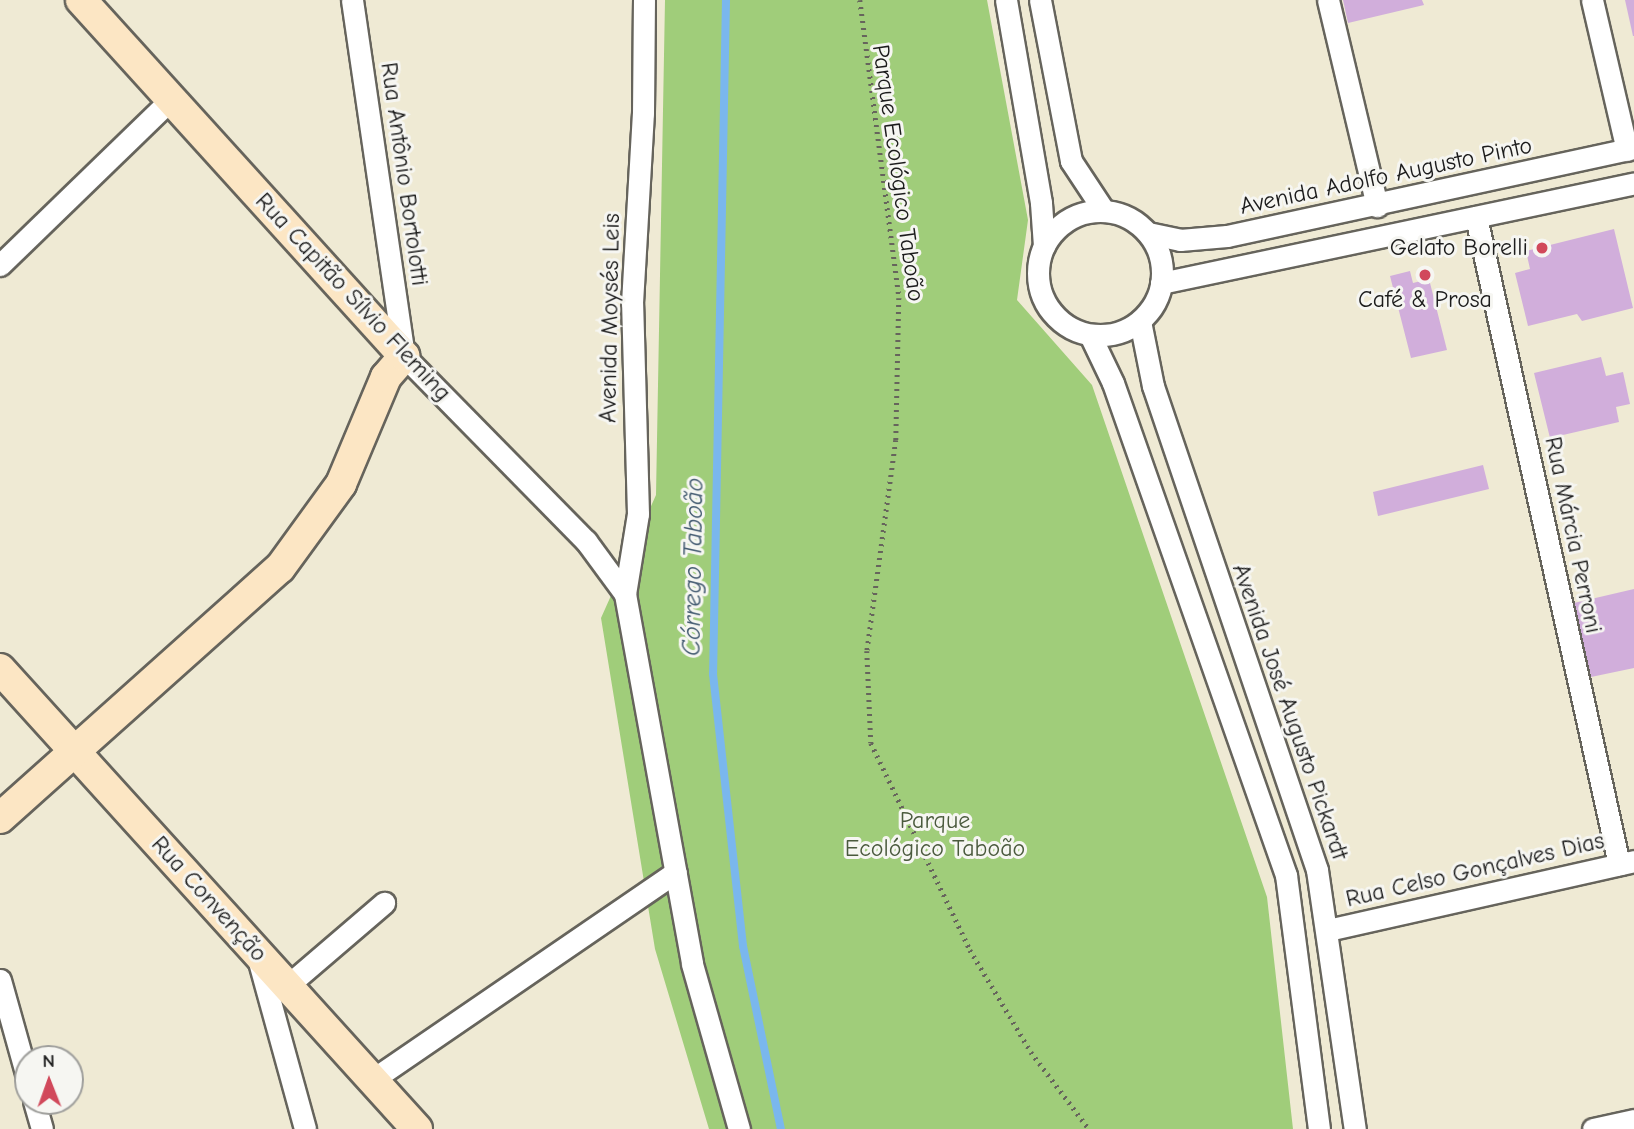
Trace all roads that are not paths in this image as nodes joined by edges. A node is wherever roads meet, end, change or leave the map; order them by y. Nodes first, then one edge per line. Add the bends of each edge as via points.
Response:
1 (81, 0) edge
2 (352, 0) edge
3 (644, 0) edge
4 (1006, 0) edge
5 (1040, 0) edge
6 (1328, 0) edge
7 (1592, 0) edge
8 (171, 99) junction
9 (1630, 149) edge
10 (1634, 183) edge
11 (1377, 206) junction
12 (1104, 211) junction
13 (1476, 217) junction
14 (1147, 233) junction
15 (1044, 246) junction
16 (0, 265) edge
17 (1161, 283) junction
18 (1140, 321) junction
19 (1090, 335) junction
20 (404, 356) junction
21 (625, 594) junction
22 (0, 669) edge
23 (74, 748) junction
24 (0, 818) edge
25 (1626, 863) edge
26 (676, 872) junction
27 (384, 903) dead end
28 (1328, 930) junction
29 (257, 953) junction
30 (0, 981) edge
31 (287, 986) junction
32 (18, 1045) edge
33 (372, 1080) junction
34 (1634, 1120) edge
35 (305, 1129) edge
36 (416, 1129) edge
37 (739, 1129) edge
38 (1319, 1129) edge
39 (1355, 1129) edge
40 (1593, 1129) edge

1 - 8 street, Rua Capitão Sílvio Fleming
2 - 20 street, Rua Antônio Bortolotti
3 - 21 street, Avenida Moysés Leis via 632,303 638,514
4 - 15 street via 1041,203
5 - 12 street via 1071,162
6 - 11 street
7 - 9 street
8 - 16 street
8 - 20 street, Rua Capitão Sílvio Fleming
9 - 11 street, Avenida Adolfo Augusto Pinto
10 - 13 street
11 - 14 street, Avenida Adolfo Augusto Pinto via 1227,236 1180,240
12 - 14 street via 1128,218
12 - 15 street via 1075,216
13 - 17 street
13 - 25 street, Rua Márcia Perroni
14 - 17 street via 1160,257
15 - 19 street via 1038,284 1045,302 1072,329
17 - 18 street
18 - 19 street via 1108,335
18 - 28 street, Avenida José Augusto Pickardt via 1153,386 1317,870
19 - 38 street via 1113,383 1286,875
20 - 21 street, Rua Capitão Sílvio Fleming via 586,541
20 - 23 street via 386,377 341,484 288,559
21 - 26 street
22 - 23 street, Rua Convenção
23 - 24 street
23 - 29 street, Rua Convenção
25 - 28 street, Rua Celso Gonçalves Dias
26 - 33 street
26 - 37 street via 692,964
27 - 31 street
28 - 39 street, Avenida José Augusto Pickardt
29 - 31 street, Rua Convenção
29 - 35 street
30 - 32 street
31 - 33 street, Rua Convenção
33 - 36 street, Rua Convenção
34 - 40 street

